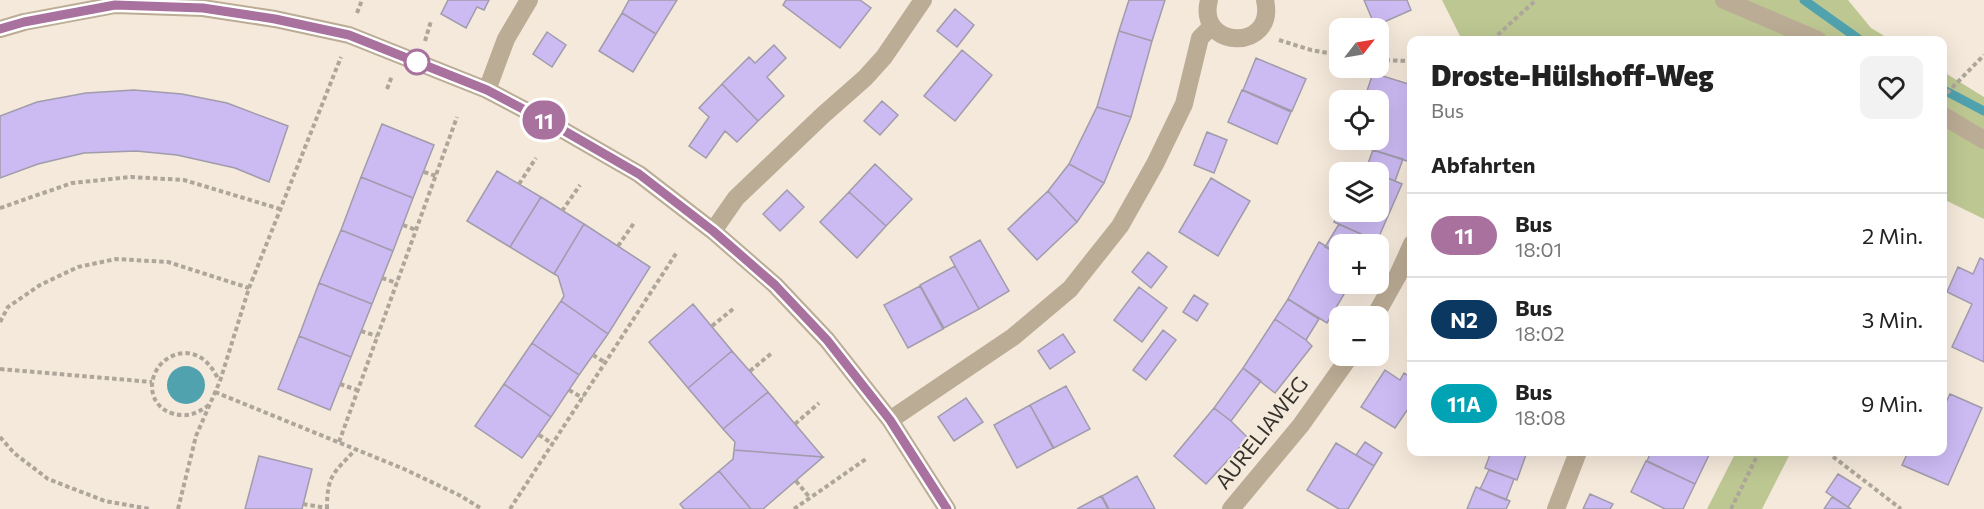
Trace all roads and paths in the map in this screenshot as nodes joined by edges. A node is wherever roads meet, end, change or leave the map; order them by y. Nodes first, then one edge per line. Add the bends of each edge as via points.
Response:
1 (362, 0) edge
2 (530, 0) edge
3 (922, 0) edge
4 (1209, 0) edge
5 (1265, 0) edge
6 (1536, 0) edge
7 (1724, 0) edge
8 (432, 21) dead end
9 (1212, 26) junction
10 (0, 29) edge
11 (1256, 32) junction
12 (349, 35) junction
13 (1496, 36) edge
14 (1809, 36) edge
15 (425, 42) dead end
16 (1329, 53) edge
17 (1984, 55) edge
18 (1389, 60) edge
19 (1407, 61) edge
20 (487, 90) junction
21 (1947, 93) edge
22 (457, 117) dead end
23 (1947, 118) edge
24 (1984, 140) edge
25 (536, 158) dead end
26 (424, 172) dead end
27 (436, 176) junction
28 (519, 184) dead end
29 (580, 185) dead end
30 (0, 208) edge
31 (280, 209) junction
32 (562, 211) dead end
33 (634, 223) dead end
34 (403, 225) dead end
35 (416, 230) junction
36 (713, 231) junction
37 (618, 246) dead end
38 (677, 252) dead end
39 (1407, 255) edge
40 (382, 278) dead end
41 (397, 283) junction
42 (249, 288) junction
43 (1381, 306) edge
44 (733, 309) dead end
45 (0, 322) edge
46 (712, 327) dead end
47 (361, 332) dead end
48 (377, 336) junction
49 (773, 352) dead end
50 (593, 355) dead end
51 (606, 363) junction
52 (1343, 366) edge
53 (0, 369) edge
54 (750, 371) dead end
55 (220, 381) junction
56 (152, 382) junction
57 (340, 384) dead end
58 (357, 390) junction
59 (569, 390) dead end
60 (216, 392) junction
61 (583, 398) junction
62 (819, 403) dead end
63 (210, 404) junction
64 (890, 420) junction
65 (795, 424) dead end
66 (539, 435) dead end
67 (0, 437) edge
68 (339, 442) junction
69 (553, 444) junction
70 (355, 450) junction
71 (1576, 456) edge
72 (1757, 456) edge
73 (1832, 456) edge
74 (866, 459) dead end
75 (796, 481) dead end
76 (810, 498) junction
77 (303, 504) dead end
78 (327, 508) edge
79 (150, 509) edge
80 (178, 509) edge
81 (482, 509) edge
82 (510, 509) edge
83 (794, 509) edge
84 (947, 509) edge
85 (1231, 509) edge
86 (1556, 509) edge
87 (1731, 509) edge
88 (1901, 509) edge

1 - 12 path
2 - 20 street via 506,39
3 - 36 street via 865,78 736,198
4 - 9 street
5 - 11 street via 1265,18
6 - 13 path
7 - 14 street
8 - 15 path
9 - 11 street via 1220,34 1235,39
9 - 64 street via 1200,38 1184,104 1155,164 1120,226 1070,289 1012,337
10 - 12 street via 115,5 203,8
11 - 16 path
12 - 20 street
12 - 31 path
17 - 21 path
18 - 19 path
20 - 36 street via 639,174
22 - 27 path
23 - 24 street
25 - 28 path
26 - 27 path
27 - 35 path
29 - 32 path
30 - 31 path via 72,183 131,177 184,180
31 - 42 path
33 - 37 path
34 - 35 path
35 - 41 path
36 - 64 street via 775,285 827,340
38 - 51 path
39 - 43 street
40 - 41 path
41 - 48 path
42 - 45 path via 168,262 116,259 78,267 40,285 8,306
42 - 55 path
44 - 46 path
47 - 48 path
48 - 58 path
49 - 54 path
50 - 51 path
51 - 61 path
52 - 85 street, AURELIAWEG
53 - 56 path
55 - 56 path via 208,363 193,353 174,354 159,364
55 - 60 path
56 - 63 path via 155,398 165,411 181,416 197,414
57 - 58 path
58 - 68 path
59 - 61 path
60 - 63 path
60 - 68 path
61 - 69 path
62 - 65 path
63 - 80 path via 196,436
64 - 84 street
66 - 69 path
67 - 79 path via 48,479 105,501
68 - 70 path
69 - 82 path
70 - 78 path via 333,472
70 - 81 path via 405,469
71 - 86 street
72 - 87 path
73 - 88 path
74 - 76 path
75 - 76 path
76 - 83 path
77 - 78 path

